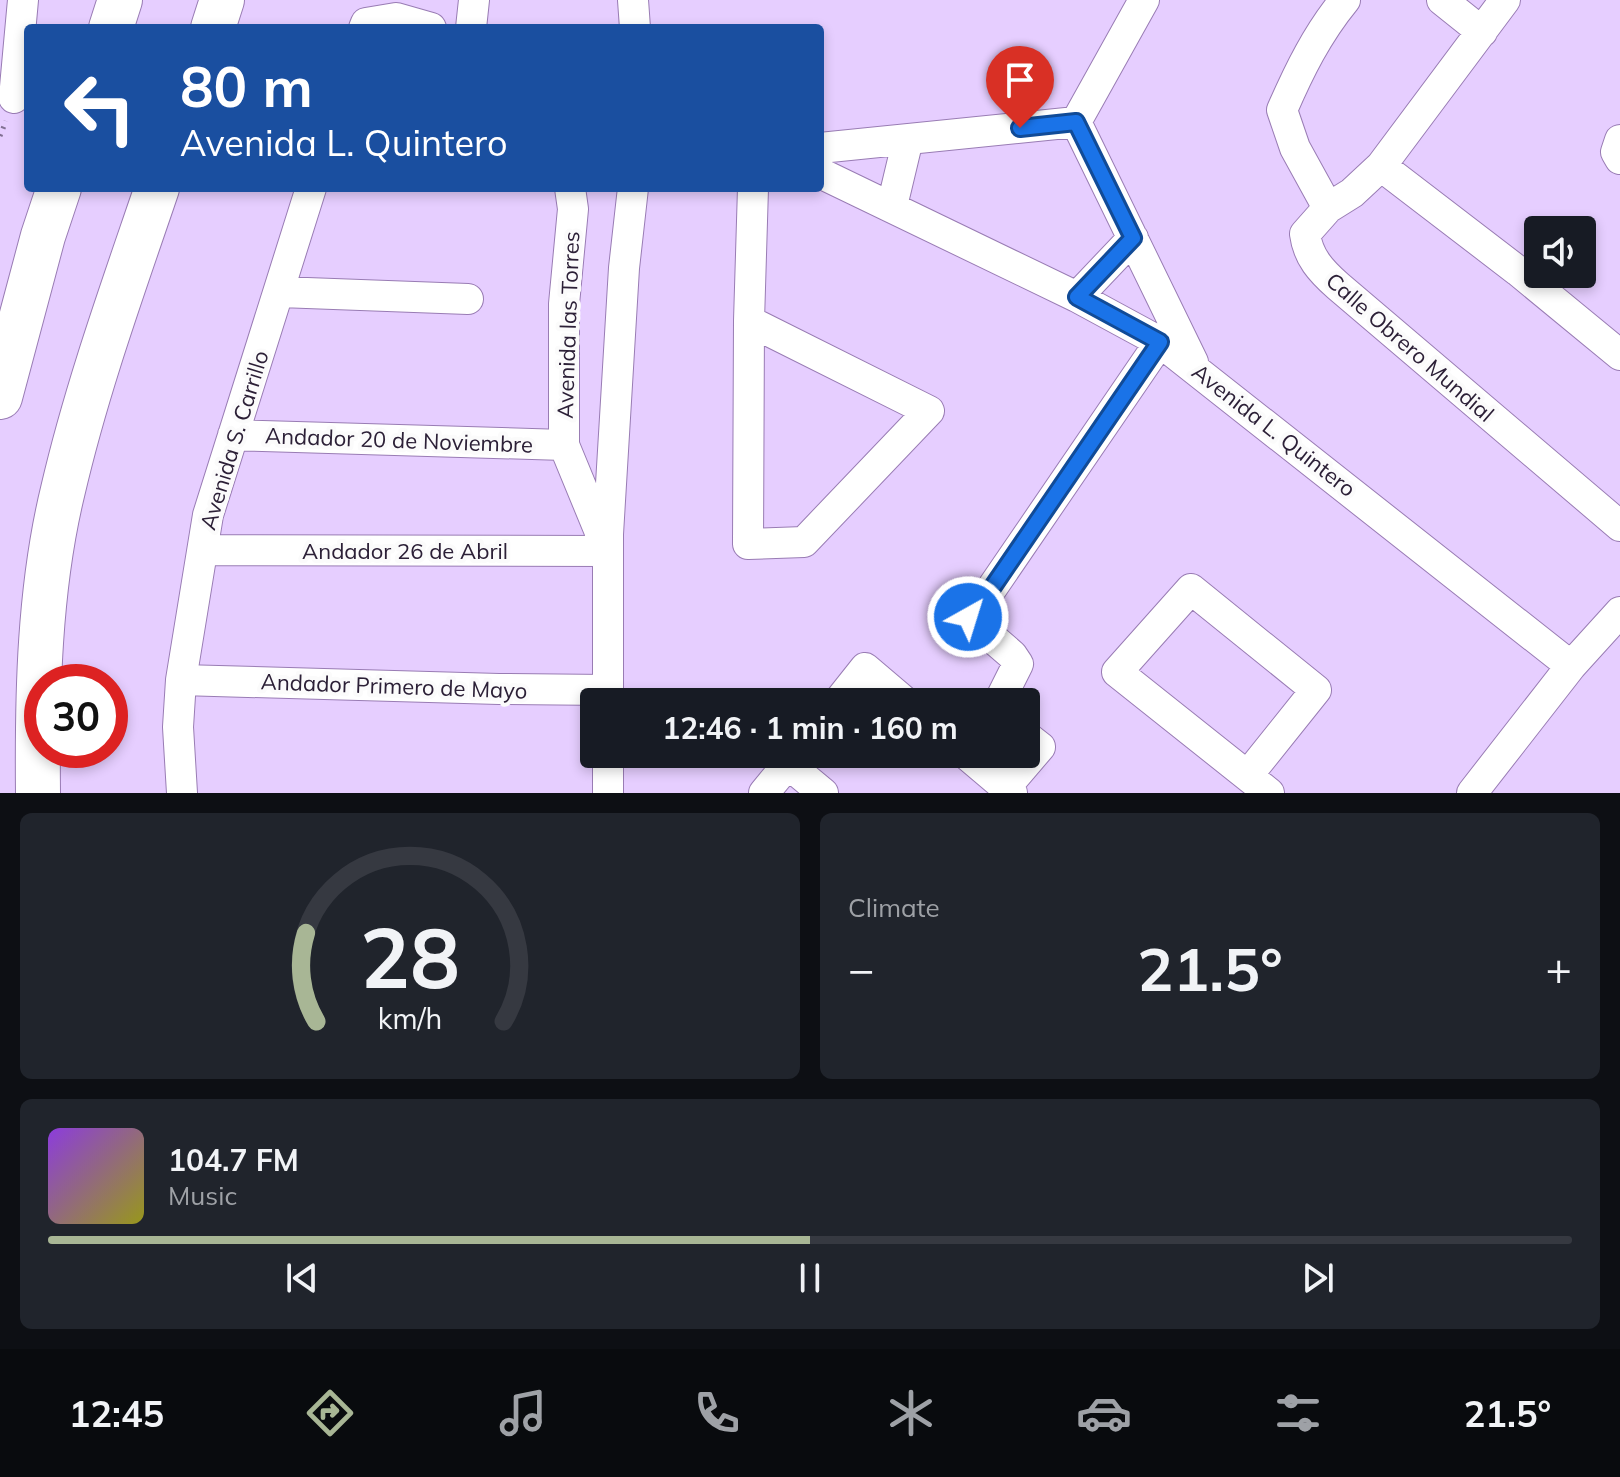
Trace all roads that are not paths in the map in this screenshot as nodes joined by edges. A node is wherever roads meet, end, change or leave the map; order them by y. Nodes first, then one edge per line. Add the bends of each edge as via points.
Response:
1 (23, 0) edge
2 (120, 0) edge
3 (222, 0) edge
4 (474, 0) edge
5 (633, 0) edge
6 (1144, 0) edge
7 (1345, 0) edge
8 (1442, 0) edge
9 (1505, 0) edge
10 (112, 24) edge
11 (214, 24) edge
12 (373, 24) edge
13 (417, 24) edge
14 (471, 24) edge
15 (635, 24) edge
16 (1482, 32) junction
17 (14, 98) dead end
18 (1076, 122) junction
19 (908, 139) junction
20 (1620, 140) edge
21 (824, 148) edge
22 (1620, 159) edge
23 (1381, 166) junction
24 (824, 175) edge
25 (58, 192) edge
26 (156, 192) edge
27 (310, 192) edge
28 (753, 192) edge
29 (572, 199) edge
30 (632, 202) edge
31 (892, 206) junction
32 (1328, 208) junction
33 (1133, 238) junction
34 (280, 292) junction
35 (1077, 297) junction
36 (468, 299) dead end
37 (749, 321) junction
38 (1160, 342) junction
39 (1620, 355) edge
40 (1196, 368) junction
41 (0, 397) edge
42 (233, 435) junction
43 (564, 445) junction
44 (1620, 526) edge
45 (203, 550) junction
46 (608, 551) junction
47 (1620, 612) edge
48 (1571, 666) junction
49 (181, 680) junction
50 (608, 688) edge
51 (849, 688) edge
52 (889, 688) edge
53 (1006, 688) edge
54 (580, 694) edge
55 (608, 768) edge
56 (785, 768) edge
57 (800, 768) edge
58 (983, 768) edge
59 (1025, 768) edge
60 (1259, 784) edge
61 (1009, 790) edge
62 (38, 793) edge
63 (182, 793) edge
64 (608, 793) edge
65 (764, 793) edge
66 (823, 793) edge
67 (1472, 793) edge

1 - 17 street
2 - 10 highway
3 - 11 highway
4 - 14 street
5 - 15 street
6 - 18 street
7 - 32 street via 1308,54 1282,110 1295,148
8 - 16 street
9 - 16 street, Calle Obrero Mundial
12 - 13 street via 396,18
16 - 23 street, Calle Obrero Mundial
18 - 19 street
18 - 33 street
19 - 21 street
19 - 31 street
20 - 22 street
23 - 32 street, Calle Obrero Mundial
23 - 39 street
24 - 31 street, Avenida L. Quintero
25 - 41 highway
26 - 62 highway via 90,386 62,493 45,596
27 - 34 street, Avenida S. Carrillo
28 - 37 street
29 - 43 street, Avenida las Torres via 564,304
30 - 46 street, Avenida las Torres
31 - 35 street, Avenida L. Quintero
32 - 44 street, Calle Obrero Mundial via 1305,234 1320,269
33 - 35 street
33 - 40 street
34 - 36 street
34 - 42 street, Avenida S. Carrillo
35 - 38 street, Avenida L. Quintero
37 - 37 street via 748,544 804,542 929,411
38 - 40 street, Avenida L. Quintero
38 - 53 street via 968,617 1018,664
40 - 48 street, Avenida L. Quintero
42 - 43 street, Andador 20 de Noviembre
42 - 45 street, Avenida S. Carrillo
43 - 46 street, Avenida las Torres
45 - 46 street, Andador 26 de Abril
45 - 49 street, Avenida S. Carrillo
46 - 50 street, Avenida las Torres
47 - 48 street
48 - 67 street
49 - 54 street, Andador Primero de Mayo
49 - 63 street, Avenida S. Carrillo
51 - 52 street via 865,668
55 - 64 street
56 - 65 street
57 - 66 street
58 - 61 street
59 - 61 street
60 - 60 street via 1117,672 1191,589 1316,690

